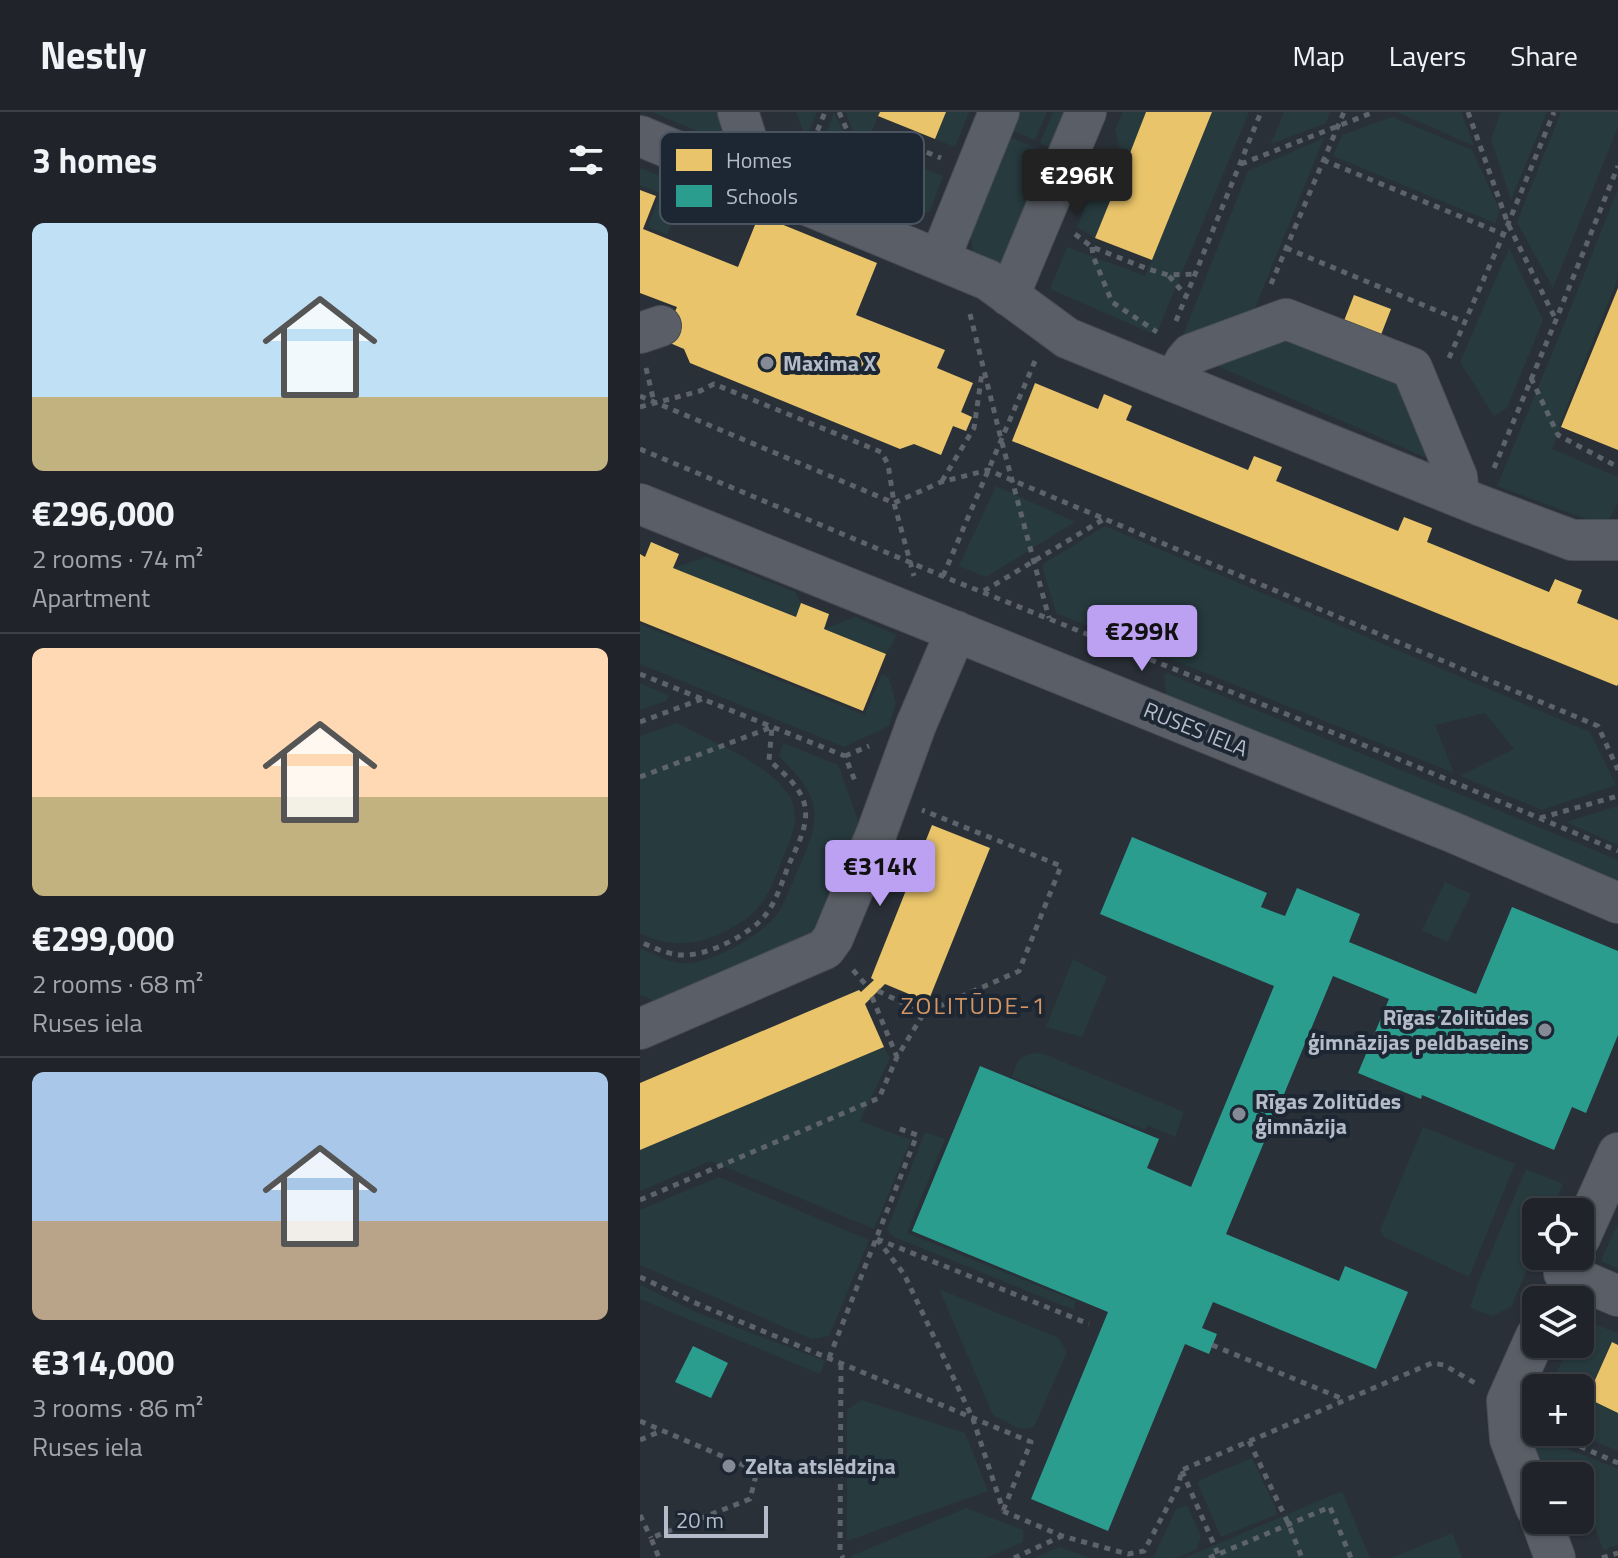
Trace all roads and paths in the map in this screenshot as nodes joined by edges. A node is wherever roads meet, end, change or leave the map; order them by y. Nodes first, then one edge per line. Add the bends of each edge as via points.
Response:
1 (738, 112) edge
2 (825, 112) edge
3 (839, 112) edge
4 (999, 112) edge
5 (1086, 112) edge
6 (1261, 112) edge
7 (1344, 112) edge
8 (1374, 112) edge
9 (1468, 112) edge
10 (1554, 112) edge
11 (1337, 127) junction
12 (744, 132) edge
13 (817, 132) edge
14 (848, 132) edge
15 (640, 136) edge
16 (660, 144) edge
17 (924, 151) edge
18 (929, 153) dead end
19 (1323, 160) junction
20 (1241, 164) junction
21 (1618, 166) edge
22 (854, 224) edge
23 (890, 224) edge
24 (1508, 224) junction
25 (1503, 234) junction
26 (891, 239) junction
27 (1286, 248) junction
28 (940, 258) junction
29 (1196, 274) junction
30 (1168, 275) junction
31 (1009, 296) junction
32 (1187, 297) junction
33 (968, 306) dead end
34 (1556, 320) junction
35 (1464, 322) junction
36 (1251, 332) junction
37 (1036, 359) dead end
38 (1448, 359) dead end
39 (1164, 364) junction
40 (983, 367) junction
41 (1531, 377) junction
42 (640, 396) edge
43 (654, 402) junction
44 (640, 407) edge
45 (1001, 439) junction
46 (640, 449) edge
47 (1618, 467) edge
48 (988, 470) junction
49 (1012, 481) junction
50 (941, 482) junction
51 (1469, 501) junction
52 (894, 503) junction
53 (640, 504) edge
54 (1104, 519) junction
55 (1618, 540) edge
56 (1034, 561) junction
57 (910, 562) junction
58 (943, 576) junction
59 (983, 591) junction
60 (1049, 618) junction
61 (940, 625) junction
62 (640, 674) edge
63 (702, 699) junction
64 (640, 722) edge
65 (772, 727) junction
66 (1607, 748) junction
67 (1618, 752) edge
68 (1618, 770) edge
69 (640, 777) edge
70 (1618, 796) edge
71 (911, 806) dead end
72 (1539, 818) junction
73 (877, 832) junction
74 (1618, 851) edge
75 (1618, 903) edge
76 (640, 942) edge
77 (848, 963) dead end
78 (867, 986) dead end
79 (878, 991) dead end
80 (872, 997) dead end
81 (924, 1013) junction
82 (645, 1022) edge
83 (897, 1057) junction
84 (897, 1128) dead end
85 (1618, 1153) edge
86 (640, 1200) edge
87 (1594, 1207) edge
88 (877, 1239) junction
89 (1572, 1270) edge
90 (640, 1277) edge
91 (1618, 1296) edge
92 (1089, 1324) dead end
93 (1212, 1345) dead end
94 (829, 1358) junction
95 (1526, 1358) edge
96 (841, 1364) junction
97 (1344, 1400) junction
98 (1507, 1401) junction
99 (973, 1419) junction
100 (640, 1421) edge
101 (662, 1430) junction
102 (640, 1440) edge
103 (1249, 1441) junction
104 (1579, 1446) edge
105 (1618, 1463) edge
106 (1182, 1470) junction
107 (1522, 1471) edge
108 (1003, 1511) junction
109 (640, 1515) edge
110 (1289, 1525) junction
111 (1546, 1534) edge
112 (1062, 1536) junction
113 (651, 1538) junction
114 (1103, 1547) junction
115 (1618, 1553) edge
116 (1218, 1554) junction
117 (659, 1558) edge
118 (843, 1558) edge
119 (1014, 1558) edge
120 (1108, 1558) edge
121 (1209, 1558) edge
122 (1302, 1558) edge
123 (1351, 1558) edge
124 (1555, 1558) edge
125 (1602, 1558) edge

1 - 12 street
2 - 13 path
3 - 14 path
4 - 28 street
5 - 31 street
6 - 20 path
7 - 11 path
8 - 11 path
9 - 24 path
10 - 24 path
11 - 19 path
11 - 20 path
15 - 16 street
17 - 18 path
19 - 25 path
19 - 27 path
20 - 29 path
21 - 34 path
22 - 26 street
23 - 26 path
24 - 25 path
24 - 34 path
25 - 35 path
26 - 28 street
27 - 35 path
27 - 36 path
28 - 31 street
29 - 30 path
29 - 32 path
30 - 32 path
30 - 39 path via 1092,247 1112,302
31 - 39 street via 1067,338
32 - 39 path
33 - 40 path
34 - 41 path
35 - 38 path
36 - 39 street via 1185,361
36 - 51 street via 1286,319 1412,368
37 - 45 path
39 - 51 street
40 - 45 path
40 - 50 path via 974,428
41 - 47 path via 1558,435
41 - 51 path
42 - 43 path
43 - 44 path
43 - 52 path
43 - 52 path via 714,384 881,452
45 - 48 path
45 - 49 path
46 - 57 path
48 - 49 path
48 - 50 path
48 - 58 path
49 - 54 path
49 - 56 path
50 - 52 path
51 - 55 street via 1572,540
52 - 57 path
53 - 61 street, RUSES IELA
54 - 56 path
54 - 66 path via 1598,726
56 - 59 path
56 - 60 path
57 - 58 path
57 - 61 path
58 - 59 path
59 - 60 path
60 - 72 path
61 - 73 street
61 - 75 street, RUSES IELA
62 - 63 path
63 - 64 path
63 - 65 path
65 - 69 path
65 - 73 path via 845,756
65 - 76 path via 769,760 793,782 805,811 803,832 770,909 760,922 704,952 685,956
66 - 67 path
66 - 68 path
70 - 72 path
71 - 81 path via 1061,866 1019,971
72 - 74 path
73 - 82 street via 825,949
77 - 78 path
79 - 81 path
80 - 83 path
81 - 83 path
83 - 86 path via 879,1098
84 - 88 path via 917,1135
85 - 87 street
88 - 92 path
88 - 94 path
88 - 99 path via 904,1274
89 - 91 street
90 - 94 path
93 - 97 path
94 - 96 path
95 - 98 street
96 - 99 path
96 - 118 path
97 - 98 path via 1432,1363
97 - 103 path
98 - 107 street via 1510,1439
99 - 108 path
99 - 108 path via 1031,1442
100 - 101 path
101 - 102 path
101 - 113 path via 757,1471 750,1499
103 - 106 path
103 - 110 path
104 - 105 path
106 - 114 path via 1144,1551 1128,1554
106 - 116 path
108 - 112 path
109 - 113 path
110 - 116 path
110 - 122 path
110 - 123 path via 1330,1507
111 - 124 street
112 - 114 path
112 - 119 path
113 - 117 path
114 - 120 path
115 - 125 path
116 - 121 path

